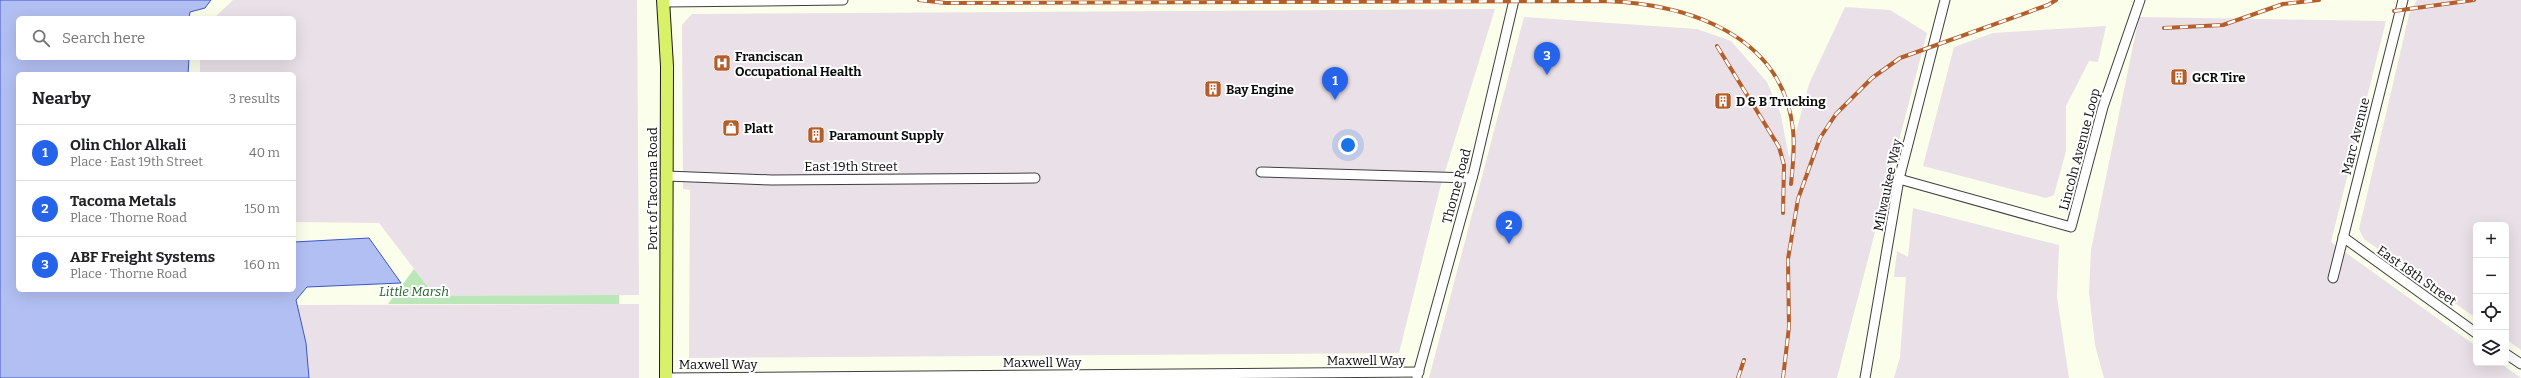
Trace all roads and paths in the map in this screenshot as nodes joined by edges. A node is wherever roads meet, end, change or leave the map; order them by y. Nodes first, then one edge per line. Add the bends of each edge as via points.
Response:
1 (843, 0) edge
2 (1514, 0) edge
3 (1945, 0) edge
4 (2140, 0) edge
5 (2403, 0) edge
6 (663, 1) edge
7 (1261, 172) dead end
8 (666, 176) junction
9 (1035, 178) dead end
10 (1472, 178) junction
11 (1899, 180) junction
12 (2343, 238) junction
13 (2333, 278) dead end
14 (2473, 331) edge
15 (2509, 356) edge
16 (2521, 364) edge
17 (1418, 375) edge
18 (666, 378) edge
19 (1865, 378) edge

1 - 6 street
2 - 10 street, Thorne Road
3 - 11 street, Milwaukee Way
4 - 11 street, Lincoln Avenue Loop via 2103,107 2071,227
5 - 12 street, Marc Avenue
6 - 8 main road, Port of Tacoma Road via 667,66
7 - 10 street
8 - 9 street, East 19th Street via 772,180
8 - 18 main road, Port of Tacoma Road
10 - 17 street, Thorne Road
11 - 19 street, Milwaukee Way via 1875,332
12 - 13 street, Marc Avenue
12 - 14 street, East 18th Street
15 - 16 street
17 - 18 street, Maxwell Way

